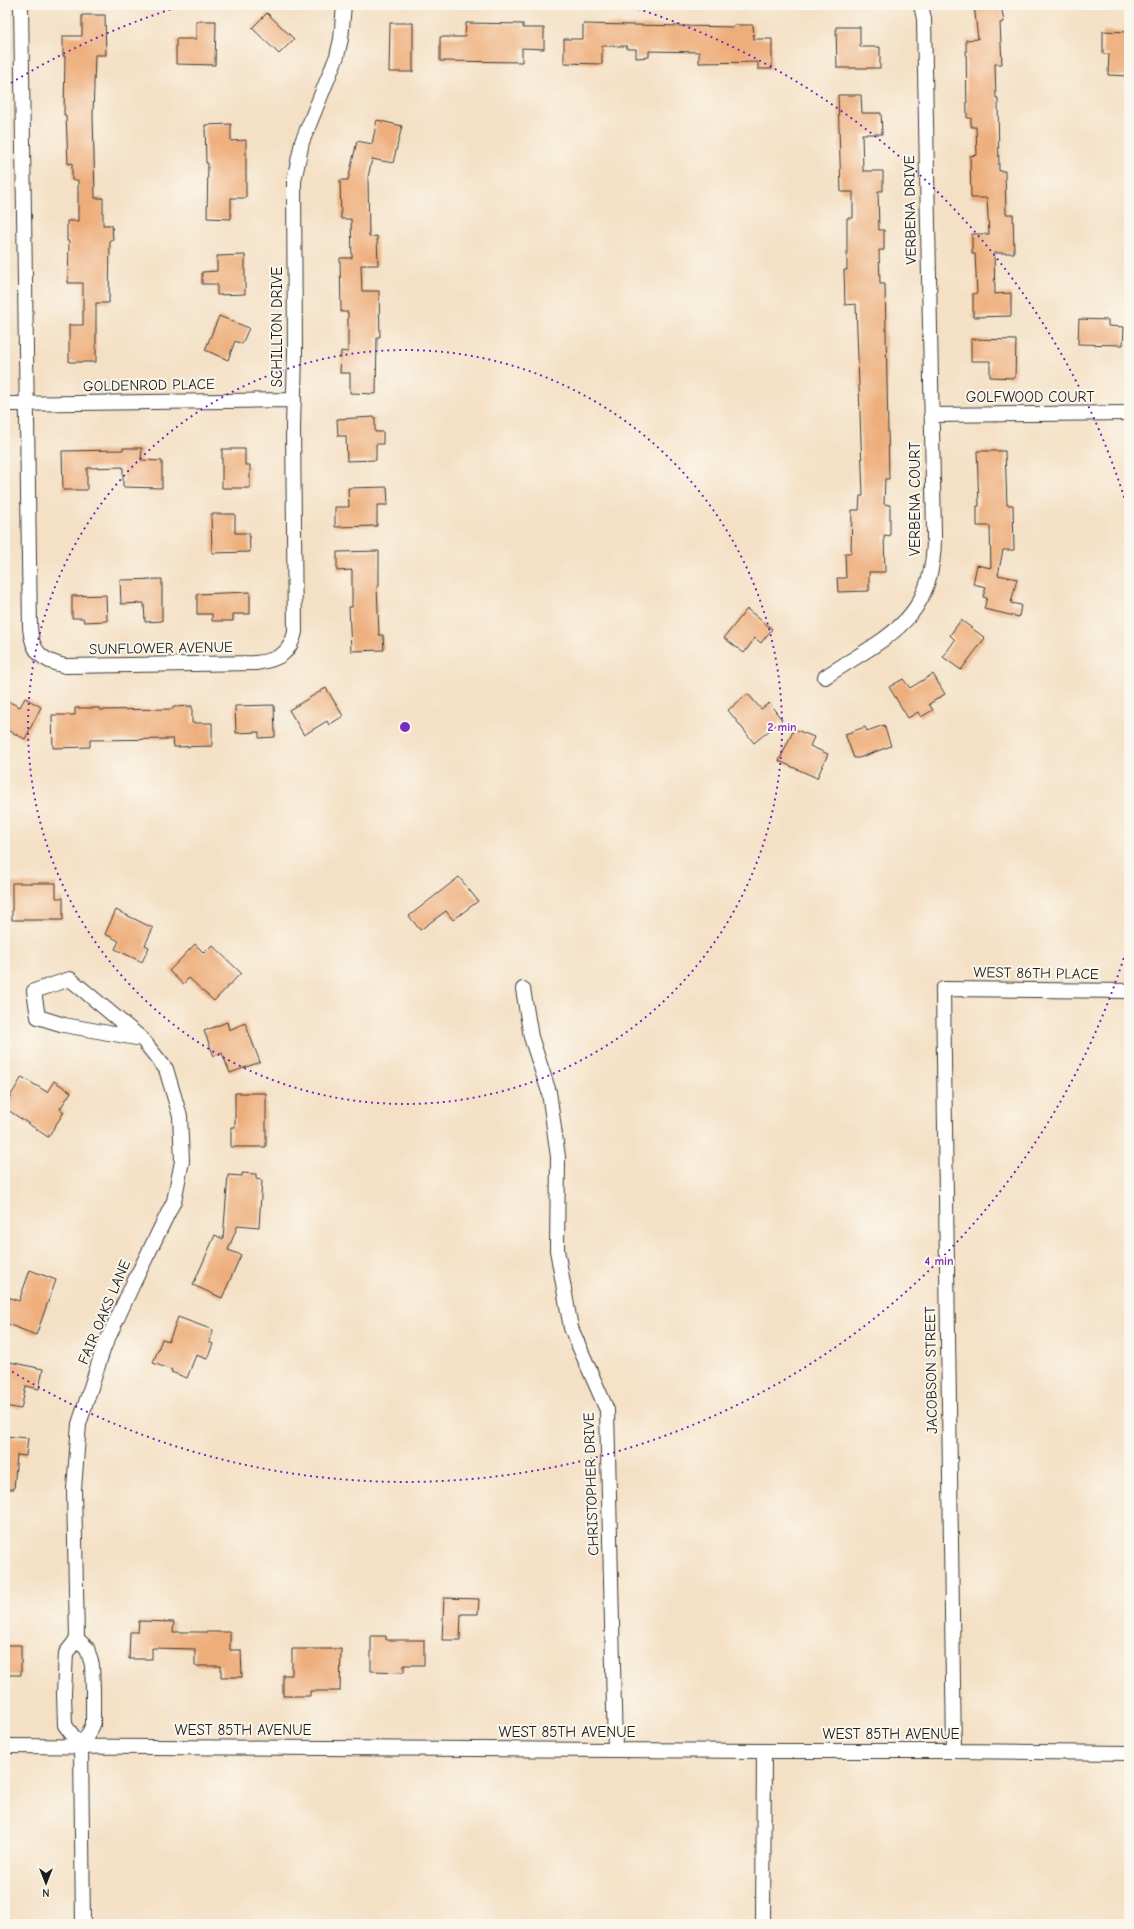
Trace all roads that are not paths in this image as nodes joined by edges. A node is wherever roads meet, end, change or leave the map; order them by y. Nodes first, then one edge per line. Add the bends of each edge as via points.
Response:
1 (21, 5) edge
2 (344, 5) edge
3 (920, 5) edge
4 (294, 400) junction
5 (5, 404) edge
6 (26, 404) junction
7 (1129, 413) edge
8 (931, 414) junction
9 (283, 654) joint
10 (825, 677) dead end
11 (523, 989) dead end
12 (943, 989) joint
13 (1129, 991) edge
14 (142, 1039) junction
15 (77, 1639) junction
16 (5, 1746) edge
17 (81, 1747) junction
18 (615, 1750) junction
19 (764, 1751) junction
20 (954, 1751) junction
21 (1129, 1753) edge
22 (83, 1924) edge
23 (763, 1924) edge

1 - 6 street
2 - 4 street, SCHILLTON DRIVE via 337,56 302,142 294,181
3 - 8 street, VERBENA DRIVE via 924,19
4 - 6 street, GOLDENROD PLACE
4 - 9 street, SCHILLTON DRIVE via 296,632 292,644
5 - 6 street, GOLDENROD PLACE
6 - 9 street, SUNFLOWER AVENUE via 30,628 34,647 40,656 52,663 65,666 256,663 271,661
7 - 8 street, GOLFWOOD COURT
8 - 10 street, VERBENA COURT via 934,549 924,591 918,605 892,634
11 - 18 street, CHRISTOPHER DRIVE via 531,1037 549,1092 558,1157 557,1250 571,1328 607,1410
12 - 13 street, WEST 86TH PLACE
12 - 20 street, JACOBSON STREET
14 - 14 street, FAIR OAKS LANE via 70,979 34,991 38,1017 64,1025
14 - 15 street, FAIR OAKS LANE via 166,1069 180,1116 182,1161 174,1201 104,1347 79,1424 74,1489
15 - 17 street via 87,1648 92,1665 93,1690 93,1725
15 - 17 street via 66,1653 65,1725
16 - 17 street, WEST 85TH AVENUE
17 - 18 street, WEST 85TH AVENUE
17 - 22 street
18 - 19 street, WEST 85TH AVENUE
19 - 20 street, WEST 85TH AVENUE
19 - 23 street
20 - 21 street, WEST 85TH AVENUE

